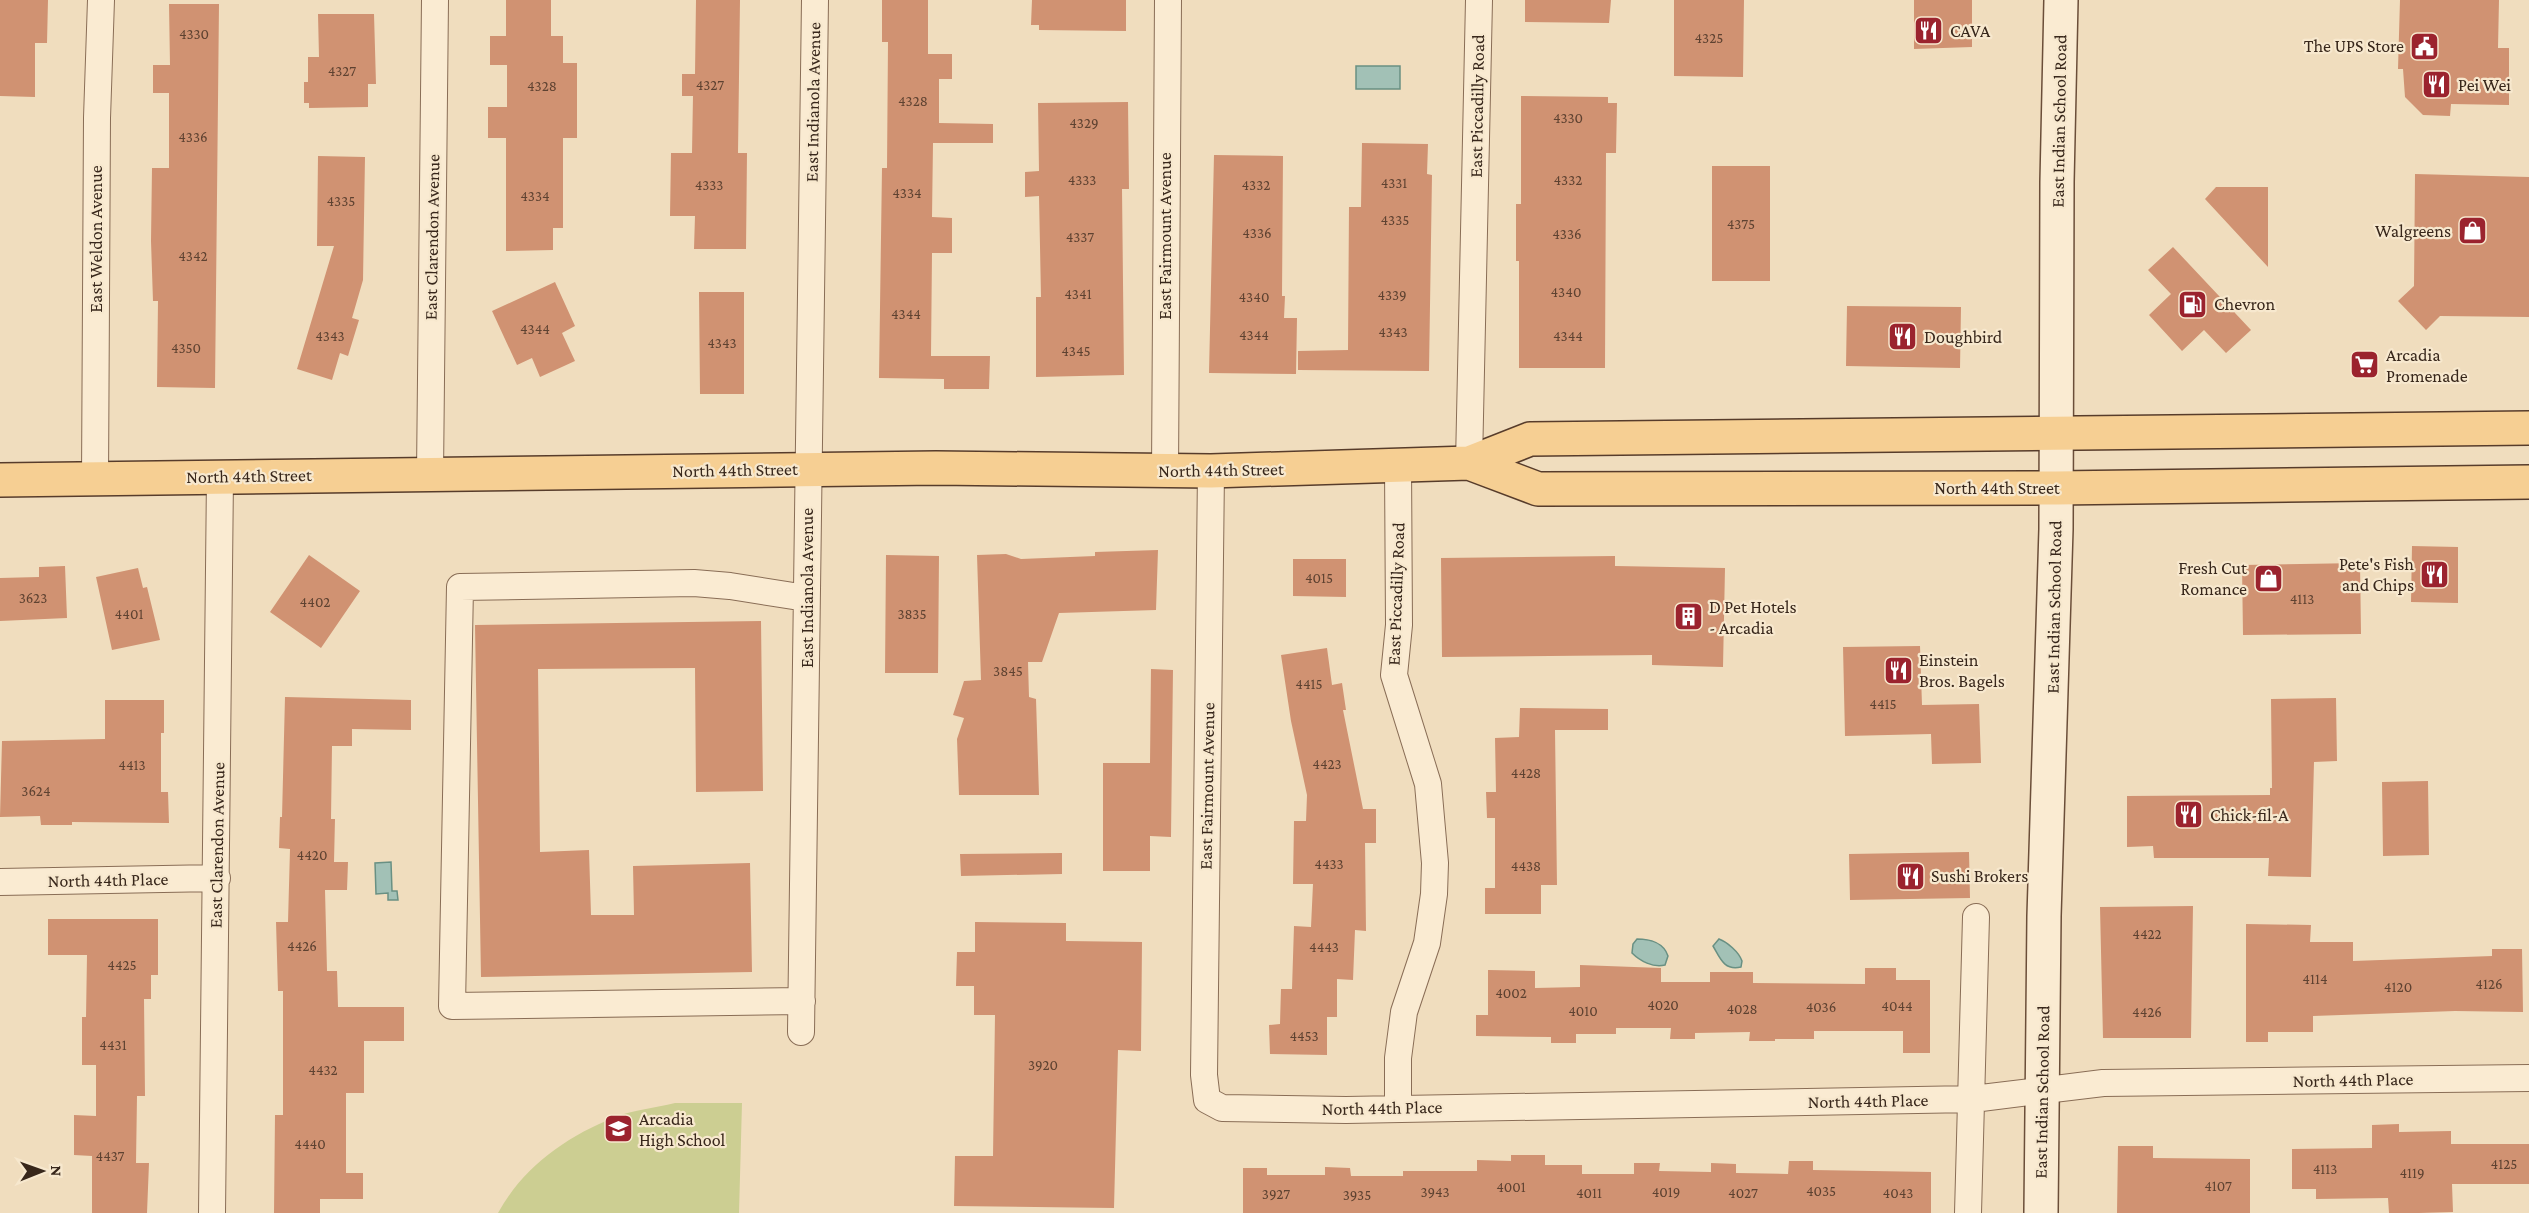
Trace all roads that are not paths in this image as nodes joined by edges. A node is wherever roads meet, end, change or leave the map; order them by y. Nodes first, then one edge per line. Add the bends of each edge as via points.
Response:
1 (102, 0) edge
2 (435, 0) edge
3 (815, 0) edge
4 (1168, 0) edge
5 (1479, 0) edge
6 (2061, 0) edge
7 (2529, 428) edge
8 (2056, 434) junction
9 (1469, 463) junction
10 (1398, 465) junction
11 (808, 470) junction
12 (1211, 471) junction
13 (1165, 472) junction
14 (430, 474) junction
15 (220, 477) junction
16 (95, 479) junction
17 (0, 480) edge
18 (2529, 482) edge
19 (2056, 488) junction
20 (806, 598) junction
21 (217, 878) junction
22 (0, 882) edge
23 (1976, 916) dead end
24 (802, 1001) junction
25 (801, 1032) dead end
26 (2529, 1078) edge
27 (2043, 1090) junction
28 (1973, 1099) junction
29 (1207, 1100) joint
30 (1398, 1108) junction
31 (212, 1213) edge
32 (1968, 1213) edge
33 (2041, 1213) edge

1 - 16 street, East Weldon Avenue via 97,118
2 - 14 street, East Clarendon Avenue
3 - 11 street, East Indianola Avenue
4 - 13 street, East Fairmount Avenue
5 - 9 street, East Piccadilly Road
6 - 8 main road, East Indian School Road
7 - 8 main road, North 44th Street
8 - 9 main road, North 44th Street via 1530,439
8 - 19 main road, East Indian School Road
9 - 10 main road, North 44th Street
9 - 19 main road, North 44th Street via 1538,489
10 - 12 main road, North 44th Street
10 - 30 street, East Piccadilly Road via 1399,625 1394,675 1428,784 1435,863 1427,943 1404,1012 1398,1058
11 - 13 main road, North 44th Street
11 - 14 main road, North 44th Street
11 - 20 street, East Indianola Avenue
12 - 13 main road, North 44th Street
12 - 29 street, East Fairmount Avenue via 1204,1075
14 - 15 main road, North 44th Street
15 - 16 main road, North 44th Street
15 - 21 street, East Clarendon Avenue
16 - 17 main road, North 44th Street
18 - 19 main road, North 44th Street
19 - 27 main road, East Indian School Road
20 - 24 street, East Indianola Avenue
20 - 24 street via 694,583 460,587 452,1006
21 - 22 street, North 44th Place
21 - 31 street, East Clarendon Avenue
23 - 28 street
24 - 25 street, East Indianola Avenue
26 - 27 street, North 44th Place via 2103,1083
27 - 28 street, North 44th Place
27 - 33 main road, East Indian School Road
28 - 30 street, North 44th Place
28 - 32 street
29 - 30 street, North 44th Place via 1222,1108

